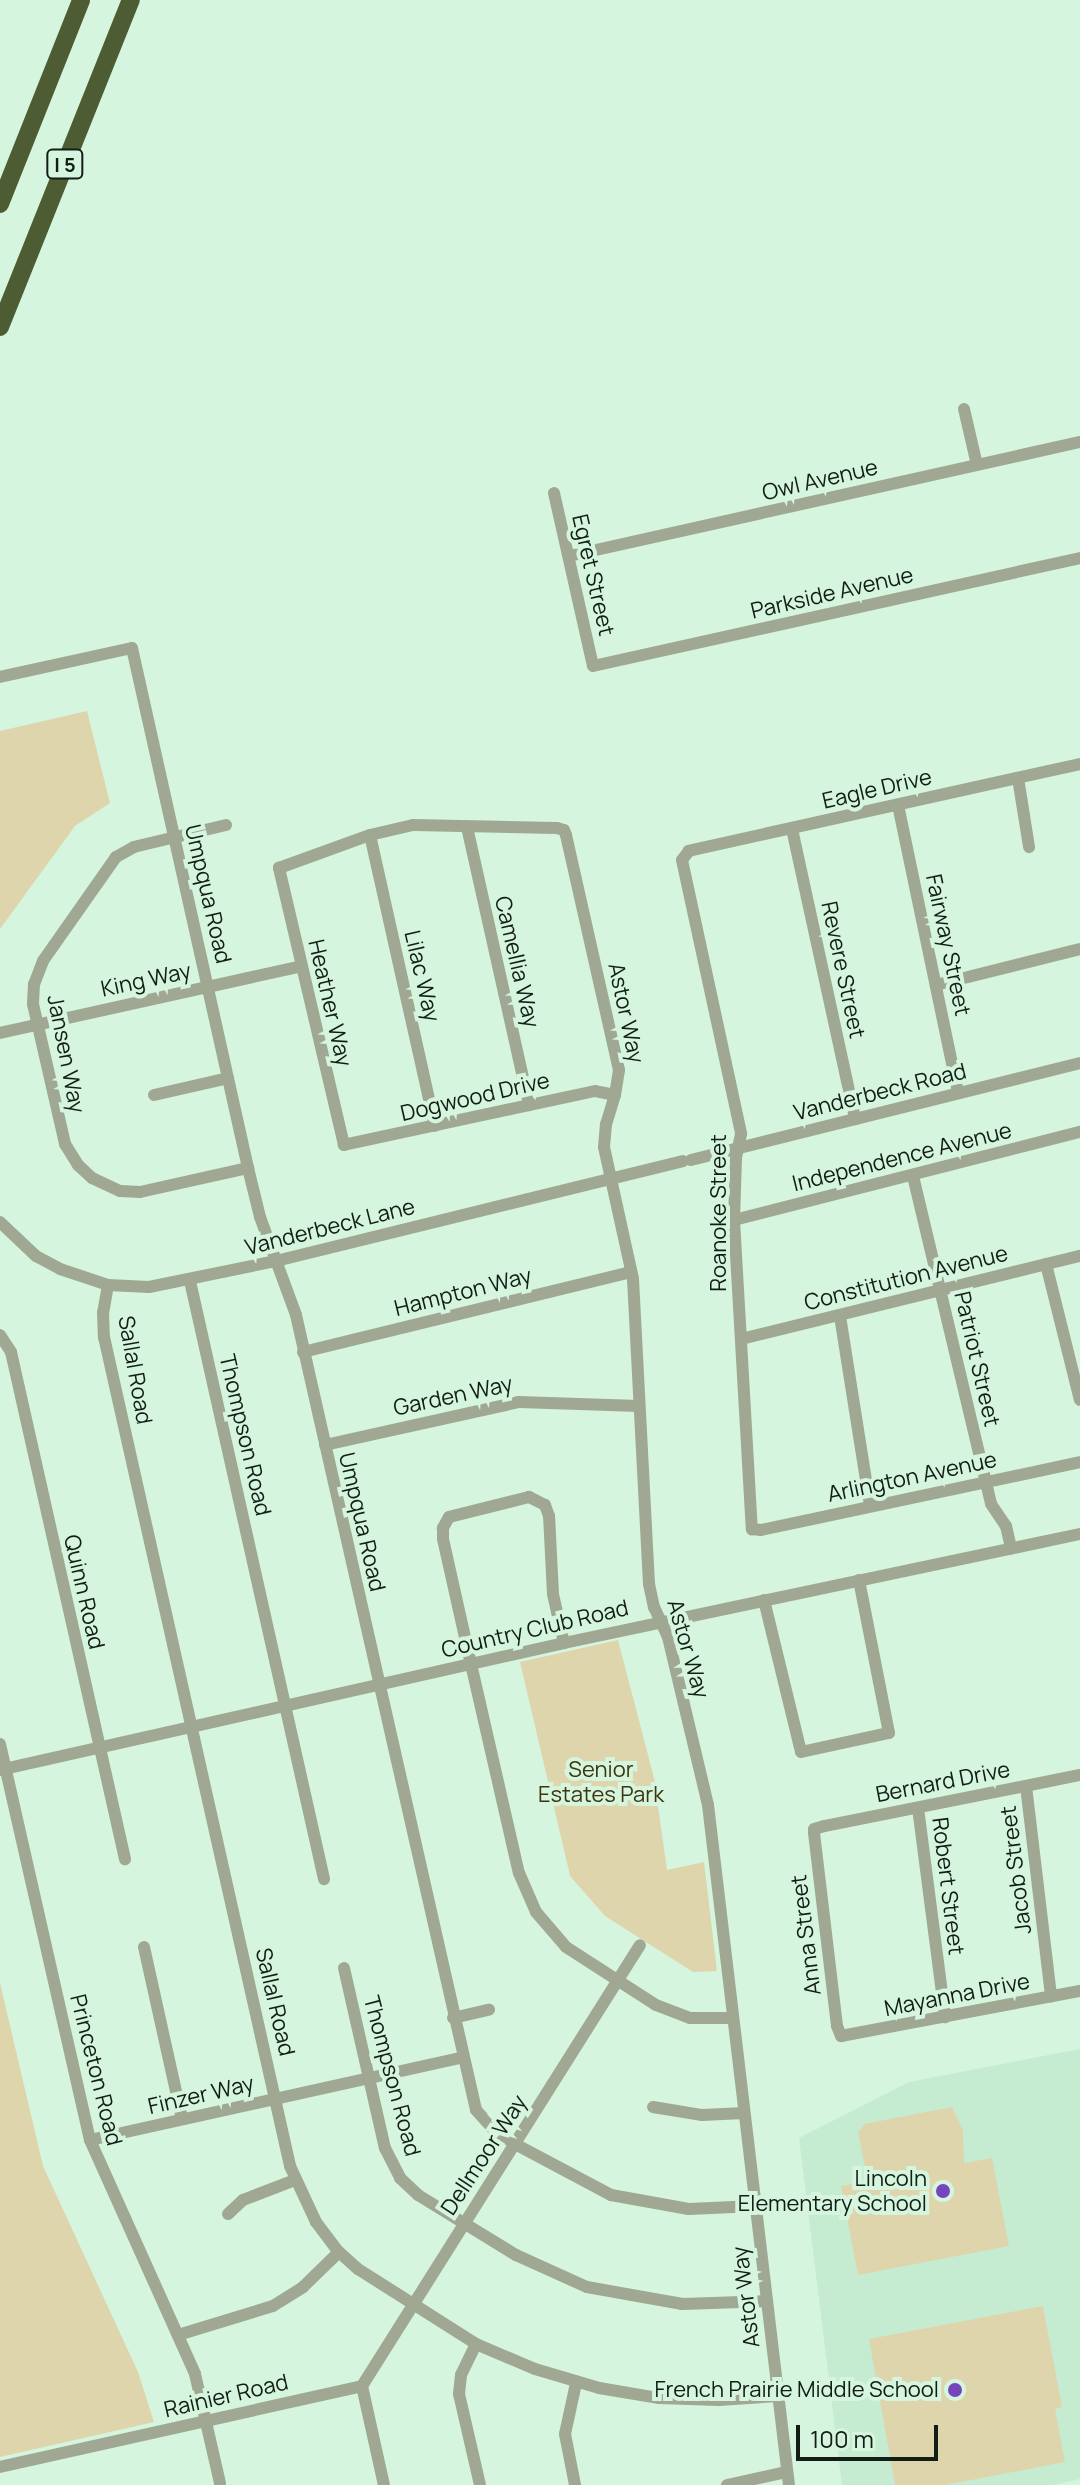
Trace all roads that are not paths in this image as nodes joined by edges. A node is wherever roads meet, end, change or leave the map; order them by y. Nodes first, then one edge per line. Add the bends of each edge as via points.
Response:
1 (81, 0) edge
2 (131, 0) edge
3 (0, 204) edge
4 (0, 327) edge
5 (964, 409) dead end
6 (1080, 442) edge
7 (977, 465) junction
8 (554, 493) dead end
9 (569, 556) junction
10 (1080, 558) edge
11 (593, 666) joint
12 (0, 677) edge
13 (1080, 764) edge
14 (1018, 778) junction
15 (898, 805) junction
16 (226, 825) dead end
17 (467, 827) junction
18 (792, 829) junction
19 (370, 835) junction
20 (174, 837) junction
21 (1029, 847) dead end
22 (683, 855) joint
23 (1080, 949) edge
24 (301, 966) junction
25 (936, 985) junction
26 (208, 987) junction
27 (36, 1025) junction
28 (0, 1033) edge
29 (1080, 1063) edge
30 (228, 1078) junction
31 (958, 1093) junction
32 (154, 1095) dead end
33 (615, 1095) junction
34 (529, 1105) junction
35 (855, 1119) junction
36 (435, 1126) junction
37 (1080, 1132) edge
38 (344, 1145) joint
39 (738, 1148) junction
40 (687, 1160) joint
41 (248, 1168) junction
42 (913, 1176) junction
43 (610, 1180) junction
44 (734, 1220) junction
45 (0, 1222) edge
46 (1080, 1256) edge
47 (276, 1261) junction
48 (1046, 1264) junction
49 (631, 1272) junction
50 (190, 1281) junction
51 (108, 1285) junction
52 (940, 1290) junction
53 (840, 1316) junction
54 (0, 1335) edge
55 (741, 1339) junction
56 (303, 1352) junction
57 (1080, 1400) edge
58 (639, 1406) junction
59 (325, 1445) junction
60 (1080, 1462) edge
61 (986, 1482) junction
62 (870, 1506) junction
63 (752, 1529) joint
64 (1080, 1534) edge
65 (1011, 1548) junction
66 (859, 1580) junction
67 (764, 1600) junction
68 (661, 1623) junction
69 (564, 1643) junction
70 (471, 1664) junction
71 (378, 1685) junction
72 (285, 1706) junction
73 (192, 1726) junction
74 (0, 1744) edge
75 (99, 1747) junction
76 (3, 1770) edge
77 (1080, 1775) edge
78 (1026, 1786) junction
79 (918, 1808) junction
80 (814, 1829) joint
81 (125, 1859) dead end
82 (324, 1879) dead end
83 (640, 1945) dead end
84 (144, 1947) dead end
85 (344, 1968) dead end
86 (617, 1982) junction
87 (1080, 1991) edge
88 (1051, 1997) junction
89 (489, 2010) dead end
90 (945, 2017) junction
91 (453, 2018) junction
92 (733, 2018) junction
93 (841, 2036) joint
94 (461, 2058) junction
95 (368, 2078) junction
96 (276, 2098) junction
97 (653, 2107) dead end
98 (744, 2113) junction
99 (182, 2119) junction
100 (90, 2140) junction
101 (515, 2144) junction
102 (295, 2180) junction
103 (755, 2206) junction
104 (228, 2214) dead end
105 (463, 2224) junction
106 (339, 2252) junction
107 (767, 2301) junction
108 (413, 2305) junction
109 (178, 2335) junction
110 (476, 2344) junction
111 (576, 2383) junction
112 (362, 2386) junction
113 (777, 2396) junction
114 (206, 2420) junction
115 (0, 2467) edge
116 (788, 2478) edge
117 (220, 2483) dead end
118 (384, 2485) edge
119 (480, 2485) edge
120 (575, 2485) edge
121 (727, 2485) edge

1 - 3 highway, I 5
2 - 4 highway, I 5
5 - 7 street
6 - 7 street, Owl Avenue
7 - 9 street, Owl Avenue
8 - 9 street, Egret Street
9 - 11 street, Egret Street
10 - 11 street, Parkside Avenue
12 - 20 street, Umpqua Road via 132,648
13 - 14 street, Eagle Drive
14 - 15 street, Eagle Drive
14 - 21 street
15 - 18 street, Eagle Drive
15 - 25 street, Fairway Street
16 - 20 street, Jansen Way
17 - 19 street via 413,825
17 - 33 street, Astor Way via 564,830 618,1061
17 - 34 street, Camellia Way
18 - 22 street, Eagle Drive
18 - 35 street, Revere Street
19 - 24 street, Heather Way via 279,868
19 - 36 street, Lilac Way
20 - 26 street, Umpqua Road
20 - 27 street, Jansen Way via 127,850 110,864 38,970 32,997
22 - 39 street, Roanoke Street via 741,1134
23 - 25 street
24 - 26 street, King Way
24 - 38 street, Heather Way
25 - 31 street, Fairway Street
26 - 27 street, King Way
26 - 30 street, Umpqua Road
27 - 28 street, King Way
27 - 41 street, Jansen Way via 65,1144 92,1178 120,1191 140,1192
29 - 31 street, Vanderbeck Road
30 - 32 street
30 - 41 street, Umpqua Road
31 - 35 street, Vanderbeck Road
33 - 34 street, Dogwood Drive via 595,1091
33 - 43 street, Astor Way via 604,1147
34 - 36 street, Dogwood Drive
35 - 39 street, Vanderbeck Road
36 - 38 street, Dogwood Drive
37 - 42 street, Independence Avenue
39 - 40 street, Vanderbeck Road
39 - 44 street, Roanoke Street
40 - 43 street, Vanderbeck Lane
41 - 47 street, Umpqua Road
42 - 44 street, Independence Avenue
42 - 52 street, Patriot Street
43 - 47 street, Vanderbeck Lane
43 - 49 street, Astor Way
44 - 55 street, Roanoke Street
45 - 51 street, Vanderbeck Lane via 47,1262
46 - 48 street, Constitution Avenue
47 - 50 street, Vanderbeck Lane
47 - 56 street, Umpqua Road
48 - 52 street, Constitution Avenue
48 - 57 street
49 - 56 street, Hampton Way
49 - 58 street, Astor Way
50 - 51 street, Vanderbeck Lane
50 - 72 street, Thompson Road
51 - 73 street, Sallal Road via 104,1337
52 - 53 street, Constitution Avenue
52 - 61 street, Patriot Street
53 - 55 street, Constitution Avenue
53 - 62 street
54 - 75 street, Quinn Road via 11,1352
55 - 63 street, Roanoke Street
56 - 59 street, Umpqua Road
58 - 59 street, Garden Way via 519,1402
58 - 68 street, Astor Way via 648,1573
59 - 71 street, Umpqua Road
60 - 61 street, Arlington Avenue
61 - 62 street, Arlington Avenue
61 - 65 street, Patriot Street
62 - 63 street, Arlington Avenue
64 - 65 street, Country Club Road
65 - 66 street, Country Club Road
66 - 67 street, Country Club Road
66 - 67 street via 889,1733 801,1752
67 - 68 street, Country Club Road
68 - 69 street, Country Club Road
68 - 92 street, Astor Way via 706,1795
69 - 70 street, Country Club Road
69 - 70 street via 553,1594 545,1505 529,1497 461,1512 449,1517 442,1533
70 - 71 street, Country Club Road
70 - 86 street via 524,1888 553,1934
71 - 72 street, Country Club Road
71 - 91 street, Umpqua Road
72 - 73 street, Country Club Road
72 - 82 street, Thompson Road
73 - 75 street, Country Club Road
73 - 96 street, Sallal Road
74 - 76 street, Princeton Road
75 - 76 street, Country Club Road
75 - 81 street, Quinn Road
76 - 100 street, Princeton Road
77 - 78 street, Bernard Drive
78 - 79 street, Bernard Drive
78 - 88 street, Jacob Street
79 - 80 street, Bernard Drive
79 - 90 street, Robert Street
80 - 93 street, Anna Street
83 - 86 street, Dellmoor Way
84 - 99 street
85 - 95 street, Thompson Road
86 - 92 street via 677,2015
86 - 101 street, Dellmoor Way
87 - 88 street, Mayanna Drive
88 - 90 street, Mayanna Drive
89 - 91 street
90 - 93 street, Mayanna Drive
91 - 94 street, Umpqua Road
92 - 98 street, Astor Way
94 - 95 street, Finzer Way
94 - 101 street, Umpqua Road via 476,2110
95 - 96 street, Finzer Way
95 - 105 street, Thompson Road via 394,2169 418,2195
96 - 99 street, Finzer Way
96 - 102 street, Sallal Road
97 - 98 street via 685,2114
98 - 103 street, Astor Way
99 - 100 street, Finzer Way
100 - 109 street, Princeton Road
101 - 103 street, Umpqua Road via 575,2179 631,2201 706,2210
101 - 105 street, Dellmoor Way
102 - 104 street via 241,2201
102 - 106 street, Sallal Road
103 - 107 street, Astor Way
105 - 107 street, Thompson Road via 541,2269 608,2293 682,2304
105 - 108 street, Dellmoor Way
106 - 108 street, Sallal Road
106 - 109 street via 313,2279 273,2306
107 - 113 street, Astor Way
108 - 110 street, Sallal Road
108 - 112 street, Dellmoor Way
109 - 114 street, Princeton Road
110 - 111 street, Sallal Road
110 - 119 street via 461,2375 459,2394
111 - 113 street, Sallal Road via 670,2399
111 - 120 street via 565,2434
112 - 114 street, Rainier Road
112 - 118 street
113 - 116 street, Astor Way
114 - 115 street, Rainier Road
114 - 117 street, Princeton Road
116 - 121 street

